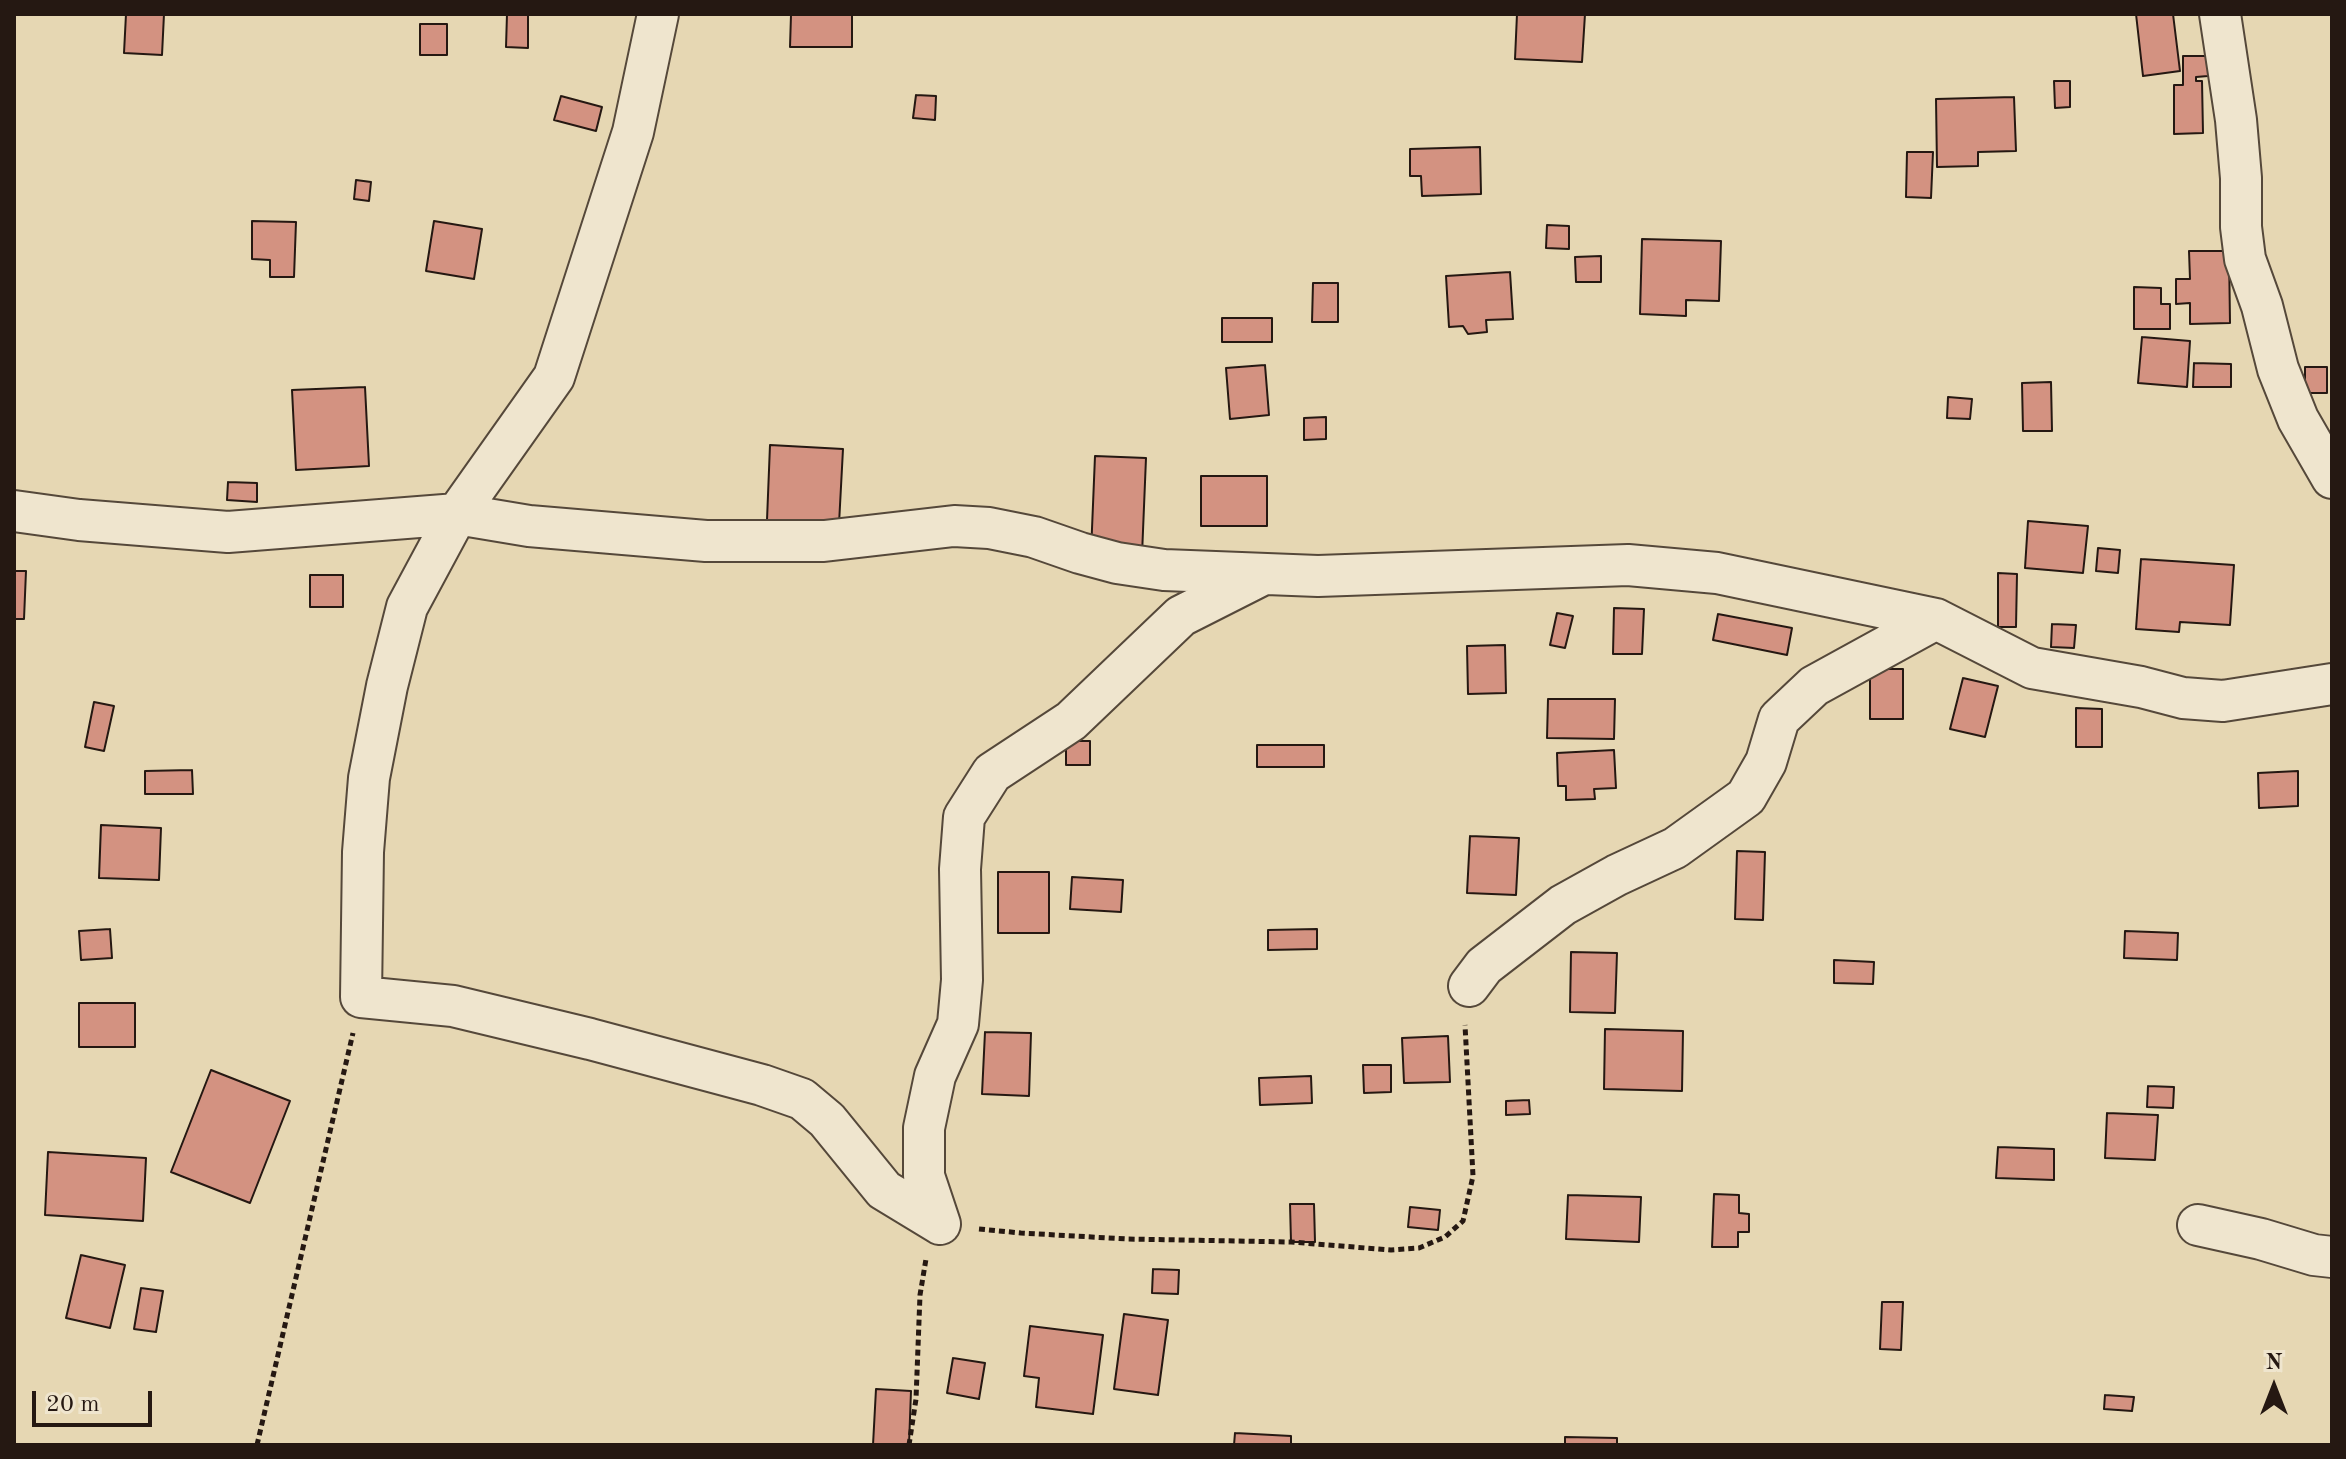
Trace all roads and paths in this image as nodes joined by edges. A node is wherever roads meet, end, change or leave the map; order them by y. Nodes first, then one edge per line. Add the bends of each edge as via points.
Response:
1 (658, 14) edge
2 (2220, 14) edge
3 (2332, 478) edge
4 (14, 511) edge
5 (457, 514) junction
6 (1264, 574) junction
7 (1936, 619) junction
8 (2332, 684) edge
9 (1469, 986) joint
10 (361, 997) junction
11 (940, 1224) junction
12 (2198, 1225) dead end
13 (2332, 1257) edge
14 (257, 1445) edge
15 (909, 1445) edge

1 - 5 street via 633,132 554,377
2 - 3 street via 2236,120 2245,259 2278,369 2298,419
4 - 5 street via 228,532
5 - 6 street via 529,526 706,541 824,541 954,526 989,528 1117,563
5 - 10 street via 407,607 387,686 369,778
6 - 7 street via 1628,565 1717,573
6 - 11 street via 1181,616 1071,721 992,773 964,817 958,1024 935,1076 924,1128 924,1176
7 - 8 street via 2032,668 2183,698 2223,701
7 - 9 street via 1814,686 1779,719 1766,762 1746,797 1675,848 1563,905 1484,966
9 - 11 path via 1464,1035 1473,1176 1463,1221 1445,1237 1419,1248 1391,1250 1021,1233
10 - 11 street via 453,1006 802,1099 827,1120 884,1190
10 - 14 path
11 - 15 path via 924,1265
12 - 13 street

